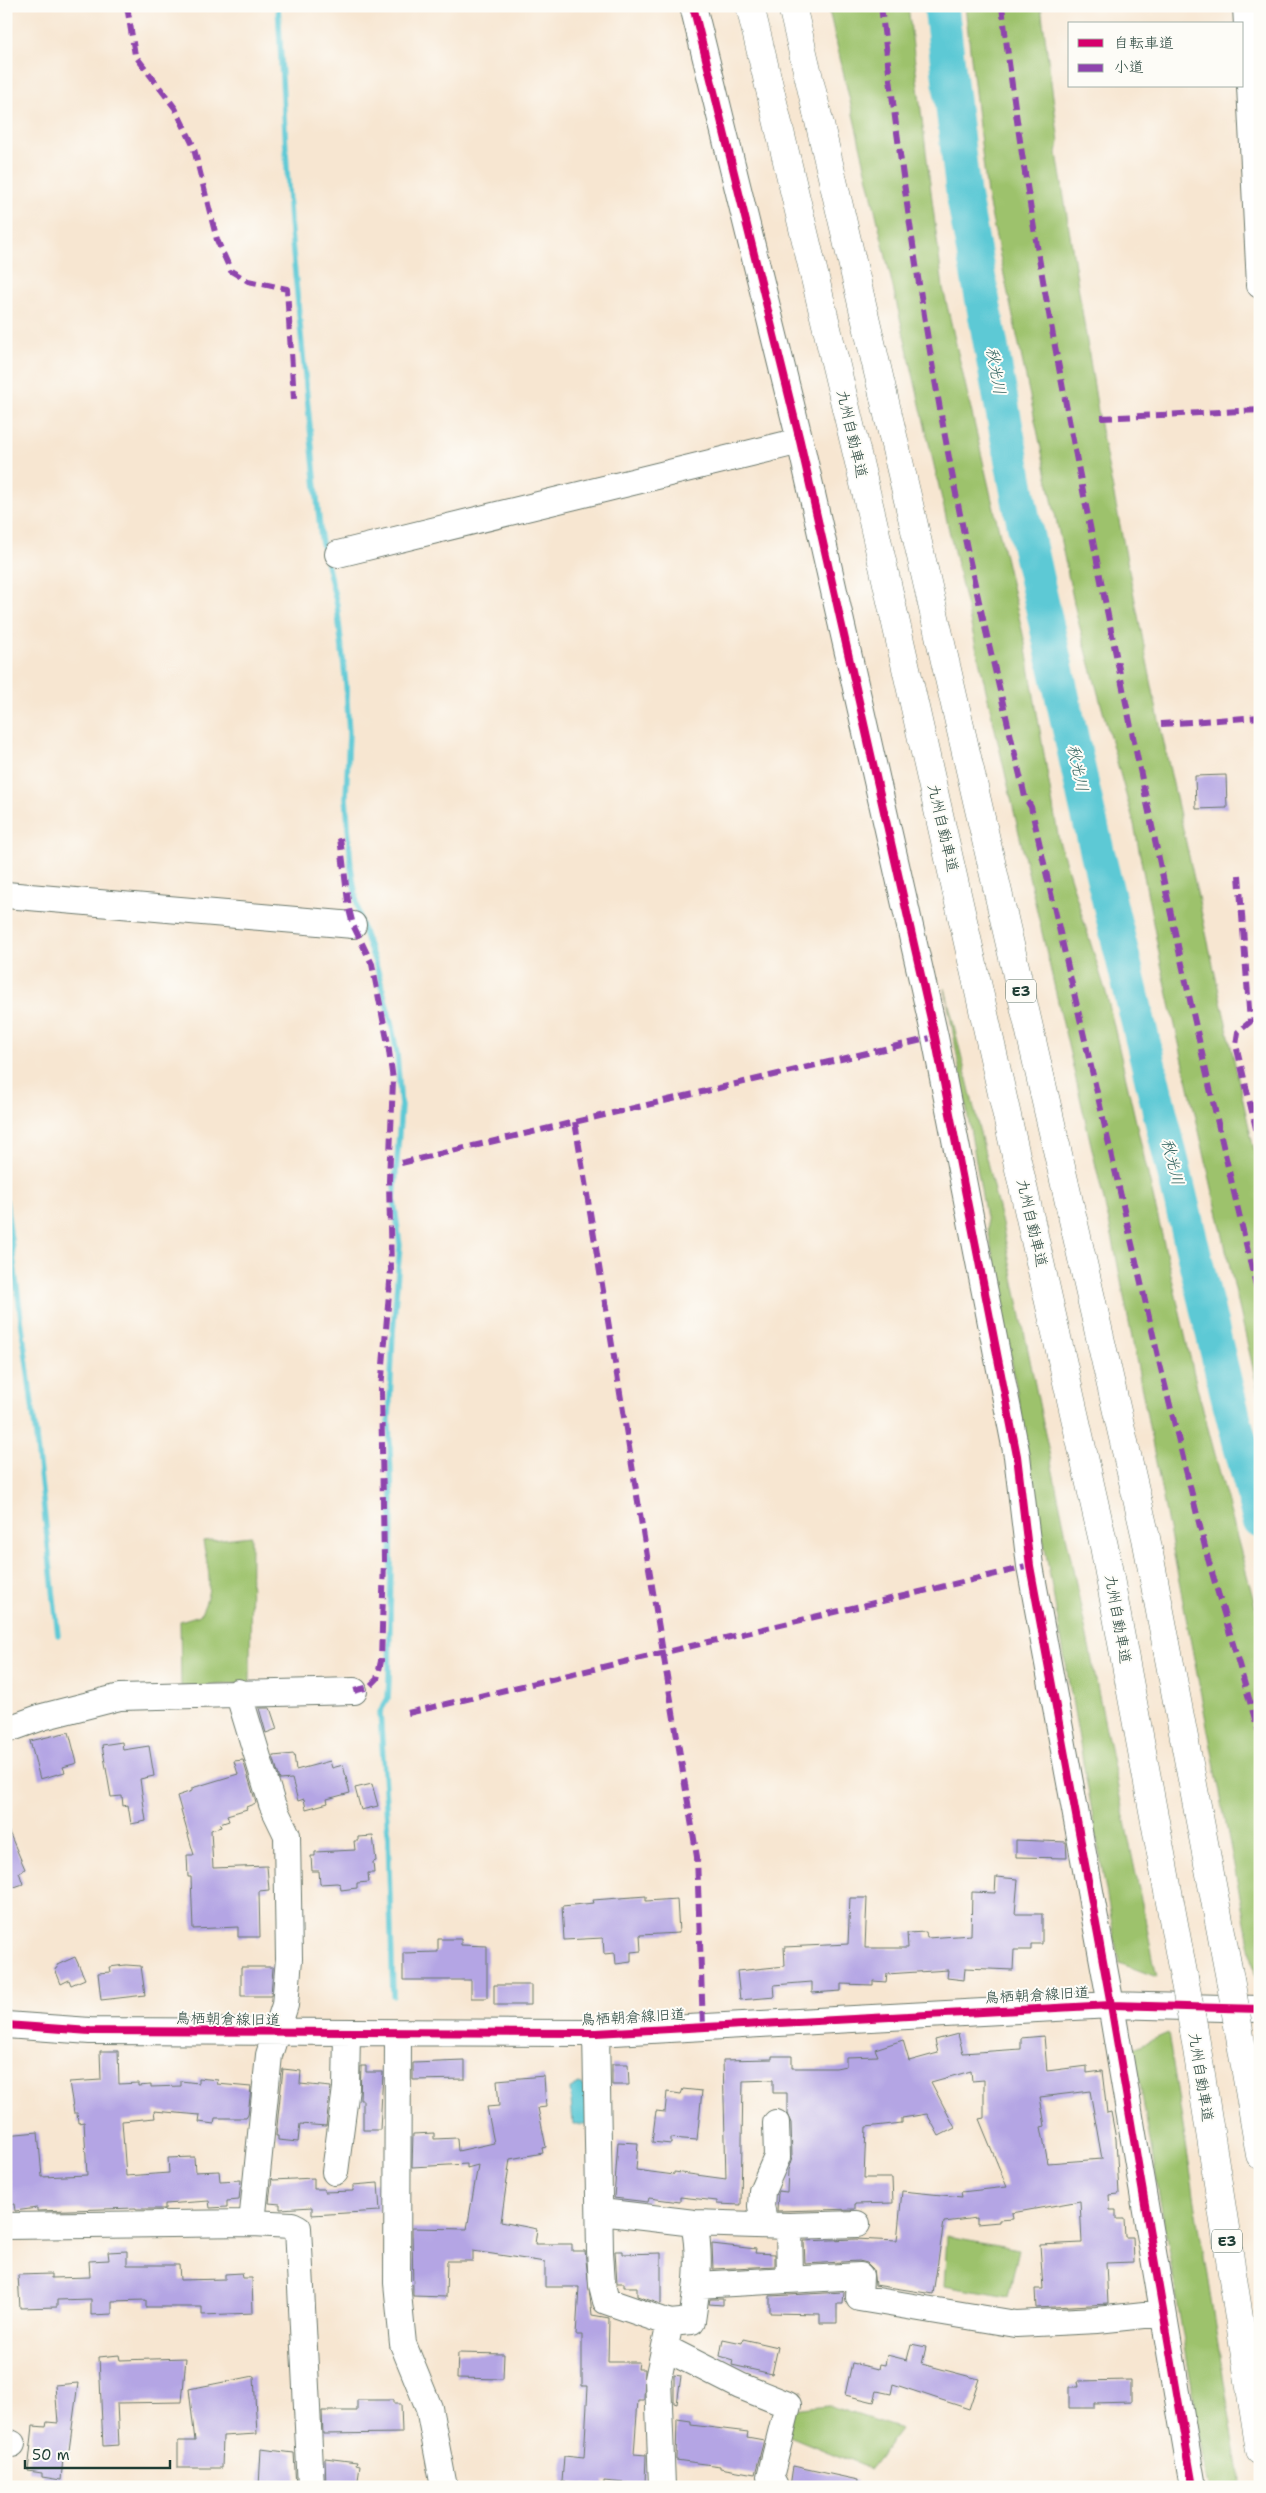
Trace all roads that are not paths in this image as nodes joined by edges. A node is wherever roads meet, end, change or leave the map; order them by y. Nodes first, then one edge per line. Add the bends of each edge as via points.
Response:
1 (693, 6) edge
2 (750, 6) edge
3 (792, 6) edge
4 (1246, 6) edge
5 (1260, 285) edge
6 (800, 441) junction
7 (338, 554) dead end
8 (6, 895) edge
9 (353, 925) dead end
10 (354, 1691) dead end
11 (238, 1692) junction
12 (6, 1730) edge
13 (1111, 2005) junction
14 (1260, 2009) edge
15 (6, 2025) edge
16 (276, 2033) junction
17 (347, 2033) junction
18 (398, 2033) junction
19 (596, 2033) junction
20 (776, 2123) dead end
21 (1260, 2155) edge
22 (335, 2172) dead end
23 (601, 2212) junction
24 (252, 2223) junction
25 (694, 2223) junction
26 (857, 2224) dead end
27 (777, 2225) junction
28 (6, 2226) edge
29 (790, 2279) junction
30 (697, 2284) junction
31 (1163, 2312) junction
32 (668, 2335) junction
33 (1260, 2451) edge
34 (311, 2487) edge
35 (444, 2487) edge
36 (660, 2487) edge
37 (775, 2487) edge
38 (1193, 2487) edge

1 - 6 street
2 - 33 highway, 九州自動車道 / E3, bridge via 876,537 1104,1546 1194,2030
3 - 21 highway, E3, bridge via 1146,1538
4 - 5 street
6 - 7 street
6 - 13 street via 935,1037 1017,1456 1030,1566
8 - 9 street
10 - 11 street
11 - 12 street via 120,1697
11 - 16 street via 272,1804 287,1835 289,1959 284,2006
13 - 14 street, 鳥栖朝倉線旧道
13 - 19 street, 鳥栖朝倉線旧道
13 - 31 street
15 - 16 street, 鳥栖朝倉線旧道 via 90,2031
16 - 17 street, 鳥栖朝倉線旧道
16 - 24 street via 269,2055
17 - 18 street, 鳥栖朝倉線旧道
17 - 22 street via 346,2088
18 - 19 street, 鳥栖朝倉線旧道
18 - 35 street via 397,2283 403,2344 429,2408
19 - 23 street
20 - 27 street via 777,2157 762,2191 762,2206
23 - 25 street
23 - 32 street via 602,2276 606,2301
24 - 28 street
24 - 34 street via 298,2228
25 - 27 street
25 - 30 street via 698,2243
26 - 27 street
27 - 29 street
29 - 30 street
29 - 31 street via 860,2276 859,2298 1016,2324 1097,2320
30 - 32 street via 692,2321
31 - 38 street
32 - 36 street via 658,2379
32 - 37 street via 740,2386 788,2404 770,2476

